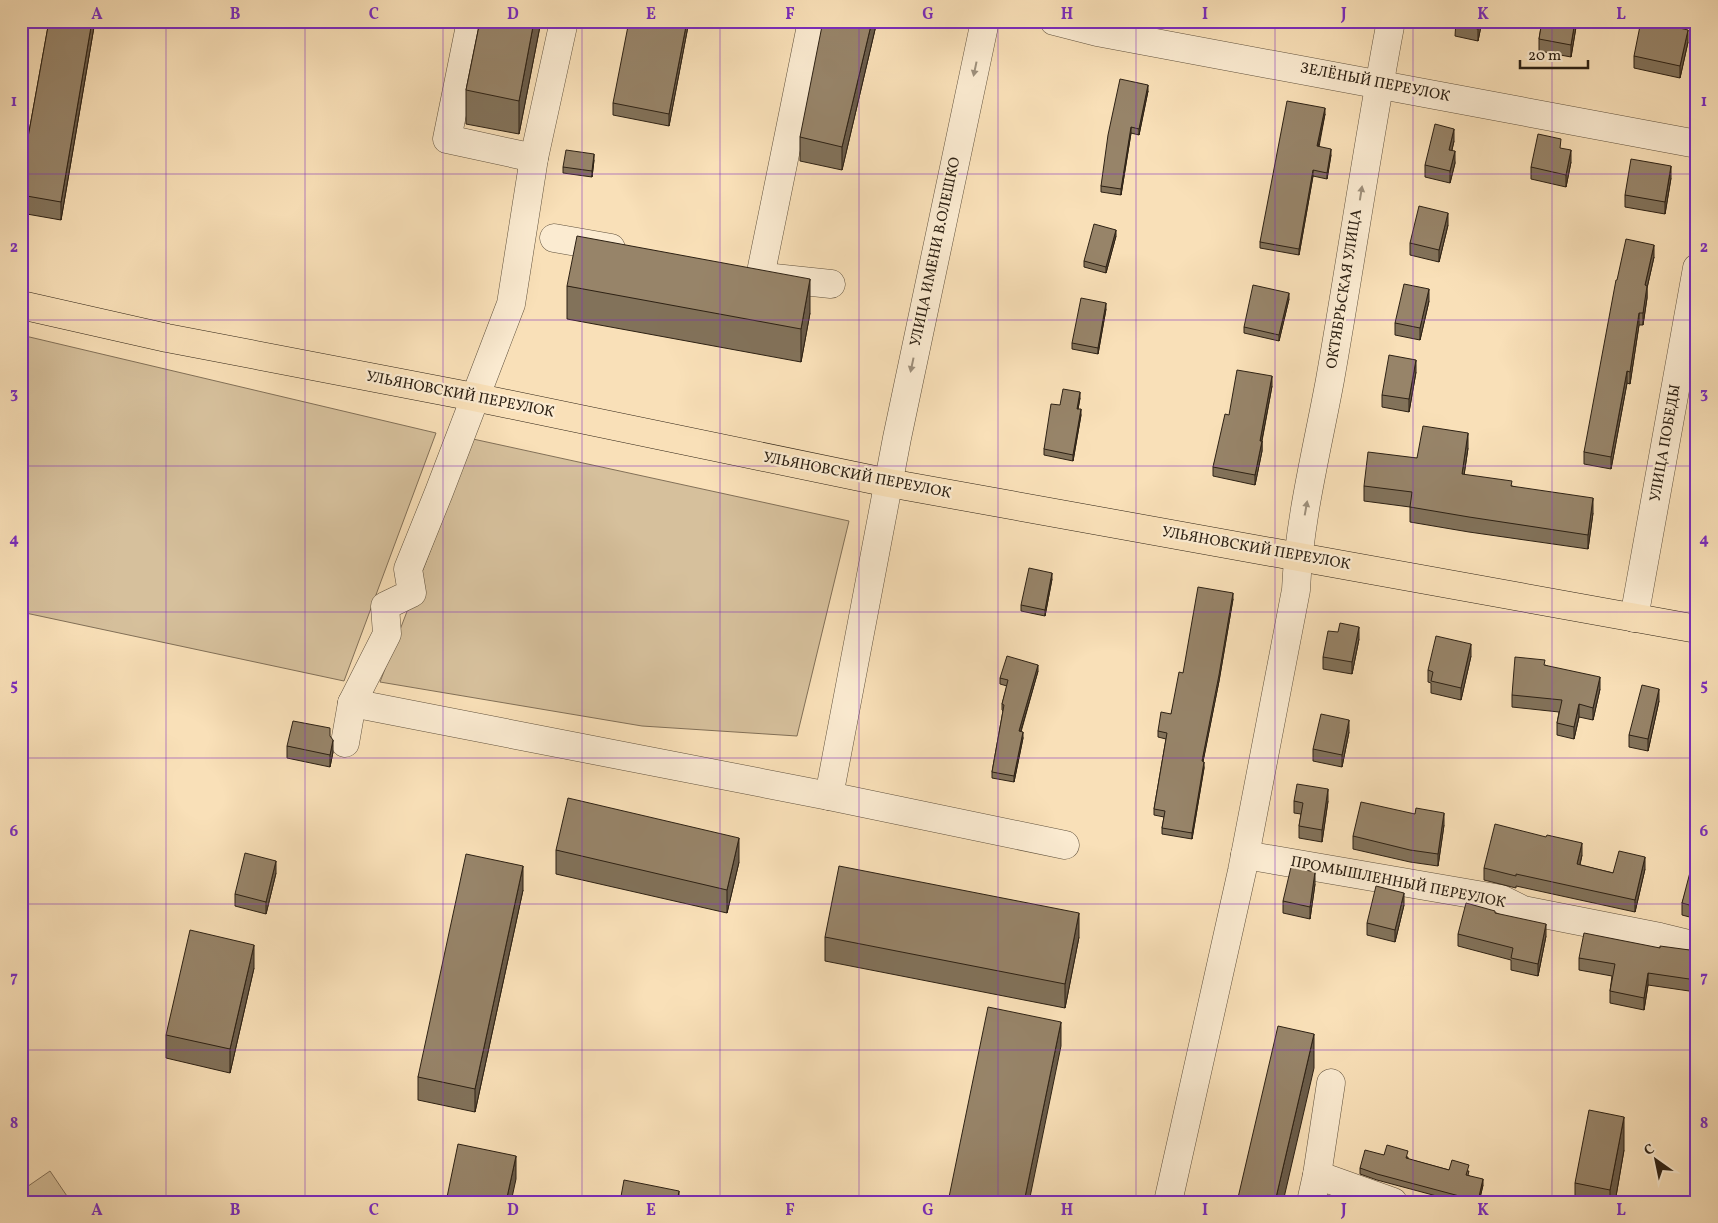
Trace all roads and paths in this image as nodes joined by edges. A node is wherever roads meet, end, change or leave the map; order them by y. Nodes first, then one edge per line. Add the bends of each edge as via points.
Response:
1 (471, 21) edge
2 (564, 21) edge
3 (812, 21) edge
4 (985, 21) edge
5 (1054, 21) edge
6 (1391, 21) edge
7 (1379, 84) junction
8 (1697, 144) edge
9 (534, 158) junction
10 (554, 238) dead end
11 (638, 253) edge
12 (1697, 268) edge
13 (732, 271) edge
14 (760, 276) junction
15 (831, 284) dead end
16 (21, 305) edge
17 (474, 397) junction
18 (889, 483) junction
19 (1298, 556) junction
20 (1634, 618) junction
21 (1697, 629) edge
22 (352, 703) junction
23 (345, 743) dead end
24 (829, 796) junction
25 (1065, 845) dead end
26 (1245, 854) junction
27 (1697, 946) edge
28 (1331, 1083) dead end
29 (1318, 1175) junction
30 (1168, 1202) edge
31 (1311, 1202) edge
32 (1393, 1202) edge

1 - 9 street via 447,139
2 - 9 street
3 - 14 street
4 -> 18 street, УЛИЦА ИМЕНИ В.ОЛЕШКО
5 - 7 street, ЗЕЛЁНЫЙ ПЕРЕУЛОК
6 - 7 street, ОКТЯБРЬСКАЯ УЛИЦА
7 - 8 street, ЗЕЛЁНЫЙ ПЕРЕУЛОК
19 -> 7 street, ОКТЯБРЬСКАЯ УЛИЦА
9 - 17 street via 511,304
10 - 11 street
12 - 20 street, УЛИЦА ПОБЕДЫ
13 - 14 street
14 - 15 street
16 - 17 main road, УЛЬЯНОВСКИЙ ПЕРЕУЛОК via 167,338
17 - 18 main road, УЛЬЯНОВСКИЙ ПЕРЕУЛОК
17 - 22 street via 408,569 412,593 385,606 387,634
18 - 19 main road, УЛЬЯНОВСКИЙ ПЕРЕУЛОК
18 - 24 street, УЛИЦА ИМЕНИ В.ОЛЕШКО
19 - 20 main road, УЛЬЯНОВСКИЙ ПЕРЕУЛОК
19 - 26 street, ОКТЯБРЬСКАЯ УЛИЦА via 1296,590
20 - 21 main road, УЛЬЯНОВСКИЙ ПЕРЕУЛОК
22 - 23 street
22 - 24 street
24 - 25 street
26 - 27 street, ПРОМЫШЛЕННЫЙ ПЕРЕУЛОК via 1501,899 1523,910
26 - 30 street, ОКТЯБРЬСКАЯ УЛИЦА
28 - 29 street
29 - 31 street
29 - 32 street

